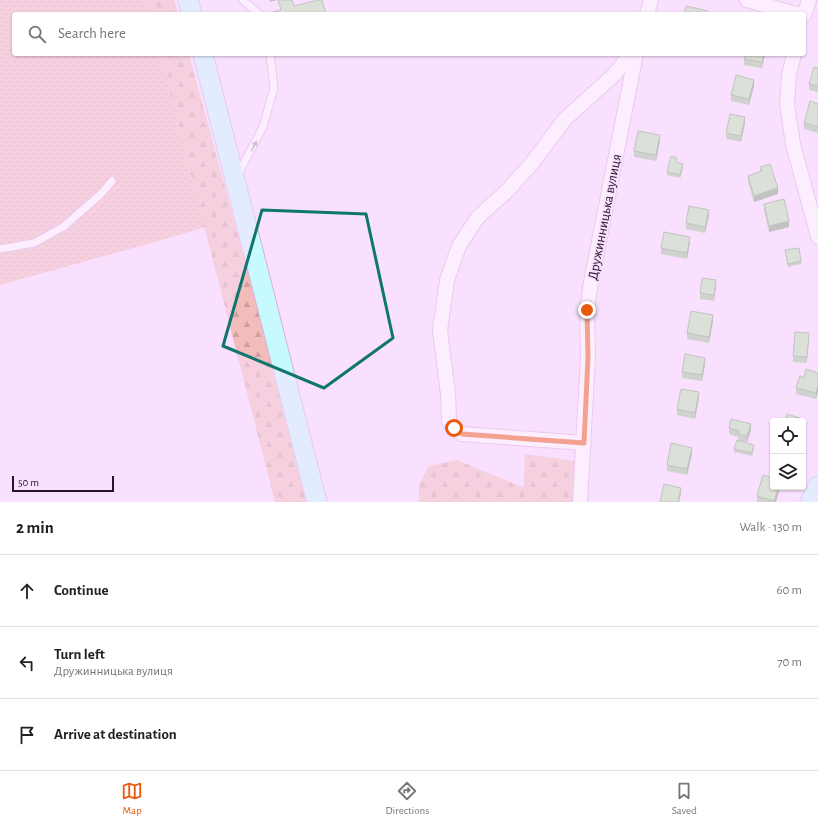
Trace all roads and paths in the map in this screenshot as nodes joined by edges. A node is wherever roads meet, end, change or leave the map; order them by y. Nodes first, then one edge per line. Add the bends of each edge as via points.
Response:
1 (188, 0) edge
2 (243, 0) edge
3 (651, 0) edge
4 (747, 0) edge
5 (809, 0) edge
6 (191, 12) edge
7 (257, 12) edge
8 (648, 12) edge
9 (789, 12) edge
10 (805, 12) edge
11 (203, 56) edge
12 (270, 56) edge
13 (628, 56) edge
14 (636, 56) edge
15 (794, 56) edge
16 (112, 180) dead end
17 (236, 180) junction
18 (818, 236) edge
19 (0, 249) edge
20 (584, 443) junction
21 (818, 486) edge
22 (317, 502) edge
23 (580, 502) edge
24 (810, 502) edge

1 - 6 main road
2 - 7 lane
3 - 8 street
4 - 9 street
5 - 10 street
11 - 17 main road
17 -> 12 lane via 263,127 274,88
13 - 20 street via 615,74 565,119 506,192 478,217 459,246 447,280 440,330 449,420 454,428 462,434
14 - 20 street, Дружинницька вулиця via 587,310 588,357
15 - 18 street via 787,104 793,144
16 - 19 lane via 101,194 63,227 34,243
17 - 22 main road
20 - 23 street, Дружинницька вулиця
21 - 24 main road

